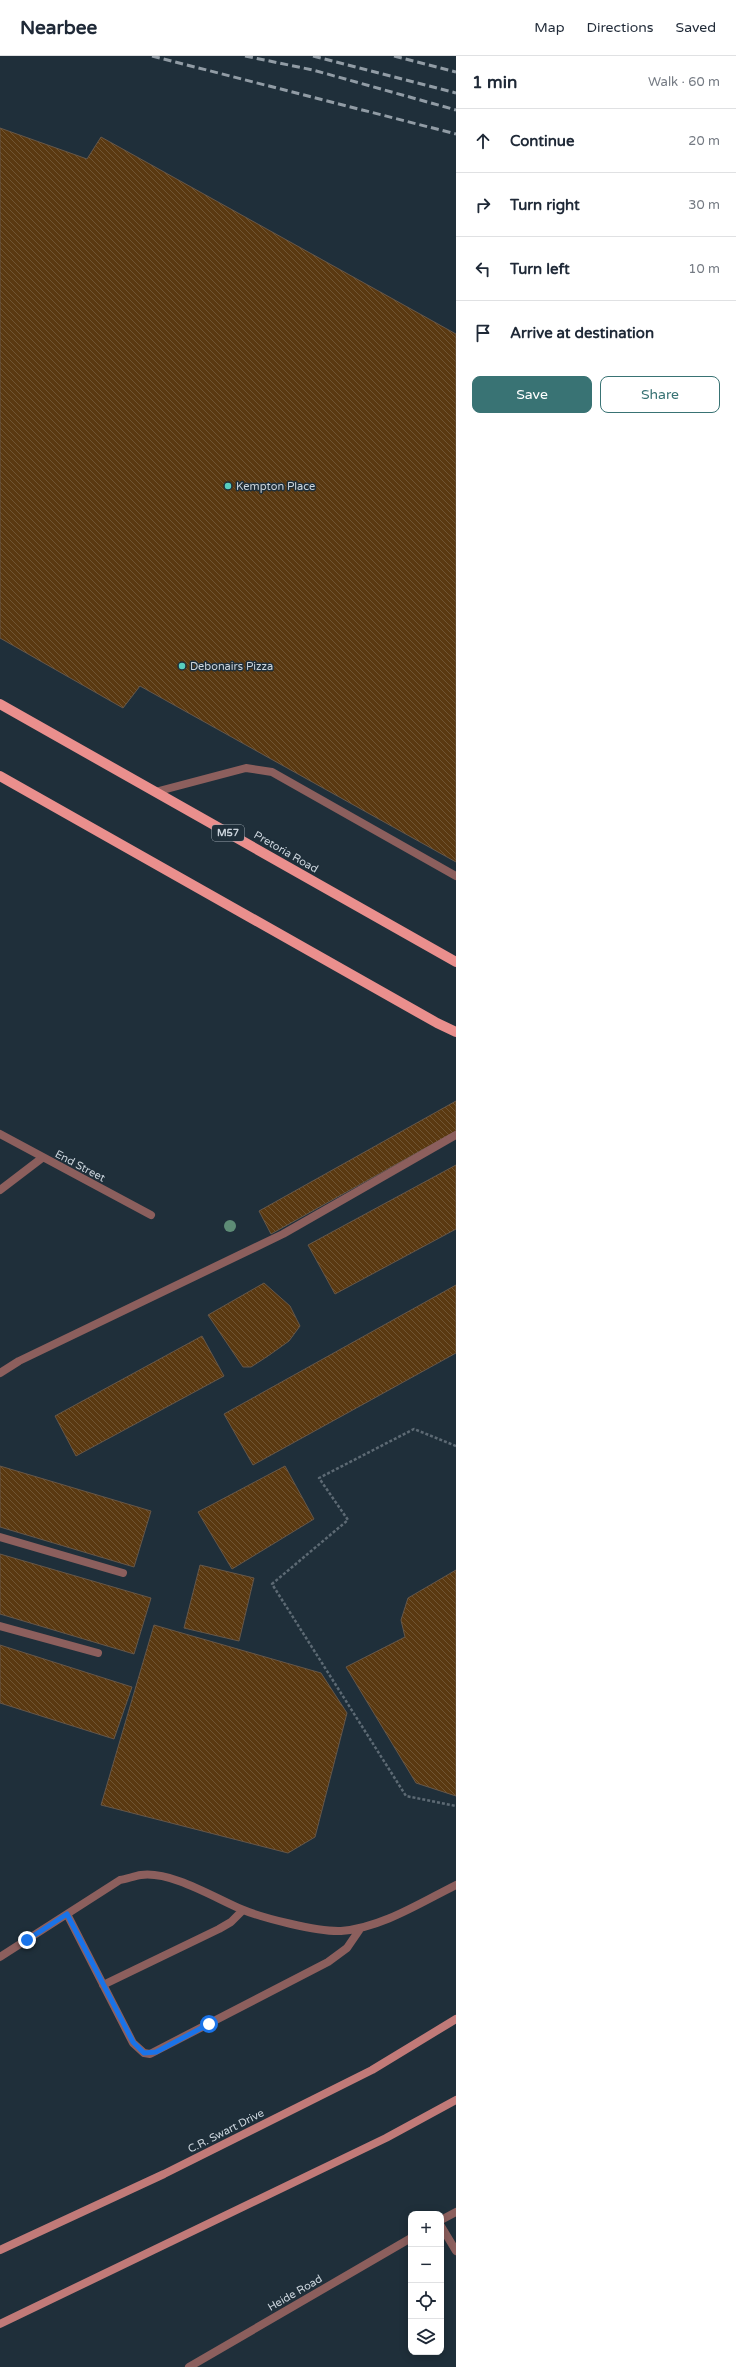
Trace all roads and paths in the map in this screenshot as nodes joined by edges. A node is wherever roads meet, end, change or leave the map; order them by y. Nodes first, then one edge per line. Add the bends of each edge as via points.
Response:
1 (0, 704) edge
2 (0, 776) edge
3 (156, 792) junction
4 (456, 876) edge
5 (456, 962) edge
6 (456, 1032) edge
7 (0, 1134) edge
8 (456, 1135) edge
9 (42, 1158) junction
10 (0, 1190) edge
11 (151, 1215) dead end
12 (0, 1373) edge
13 (456, 1446) edge
14 (0, 1537) edge
15 (123, 1574) dead end
16 (0, 1626) edge
17 (98, 1653) dead end
18 (456, 1806) edge
19 (456, 1885) edge
20 (243, 1910) junction
21 (67, 1914) junction
22 (360, 1929) junction
23 (0, 1956) edge
24 (103, 1985) junction
25 (456, 2019) edge
26 (456, 2100) edge
27 (456, 2212) edge
28 (444, 2218) edge
29 (444, 2231) edge
30 (408, 2240) edge
31 (0, 2250) edge
32 (456, 2251) edge
33 (0, 2324) edge
34 (189, 2367) edge

1 - 3 main road, Pretoria Road / M57
2 - 6 main road via 430,1020
3 - 4 street via 246,768 260,768 272,772
3 - 5 main road, Pretoria Road / M57
7 - 9 street, End Street
8 - 12 street via 283,1234 19,1360
9 - 10 street
9 - 11 street, End Street
13 - 18 path via 414,1429 319,1478 348,1520 272,1584 406,1796
14 - 15 street
16 - 17 street
19 - 22 street via 389,1918
20 - 21 street via 170,1878 142,1875 120,1880
20 - 22 street via 315,1929
20 - 24 street via 231,1922 218,1929
21 - 23 street
21 - 24 street
22 - 24 street via 347,1948 328,1962 150,2054 144,2053 133,2042
25 - 31 main road, C.R. Swart Drive via 372,2070 164,2174
26 - 33 main road via 386,2138
27 - 28 street
29 - 32 street
30 - 34 street, Heide Road

